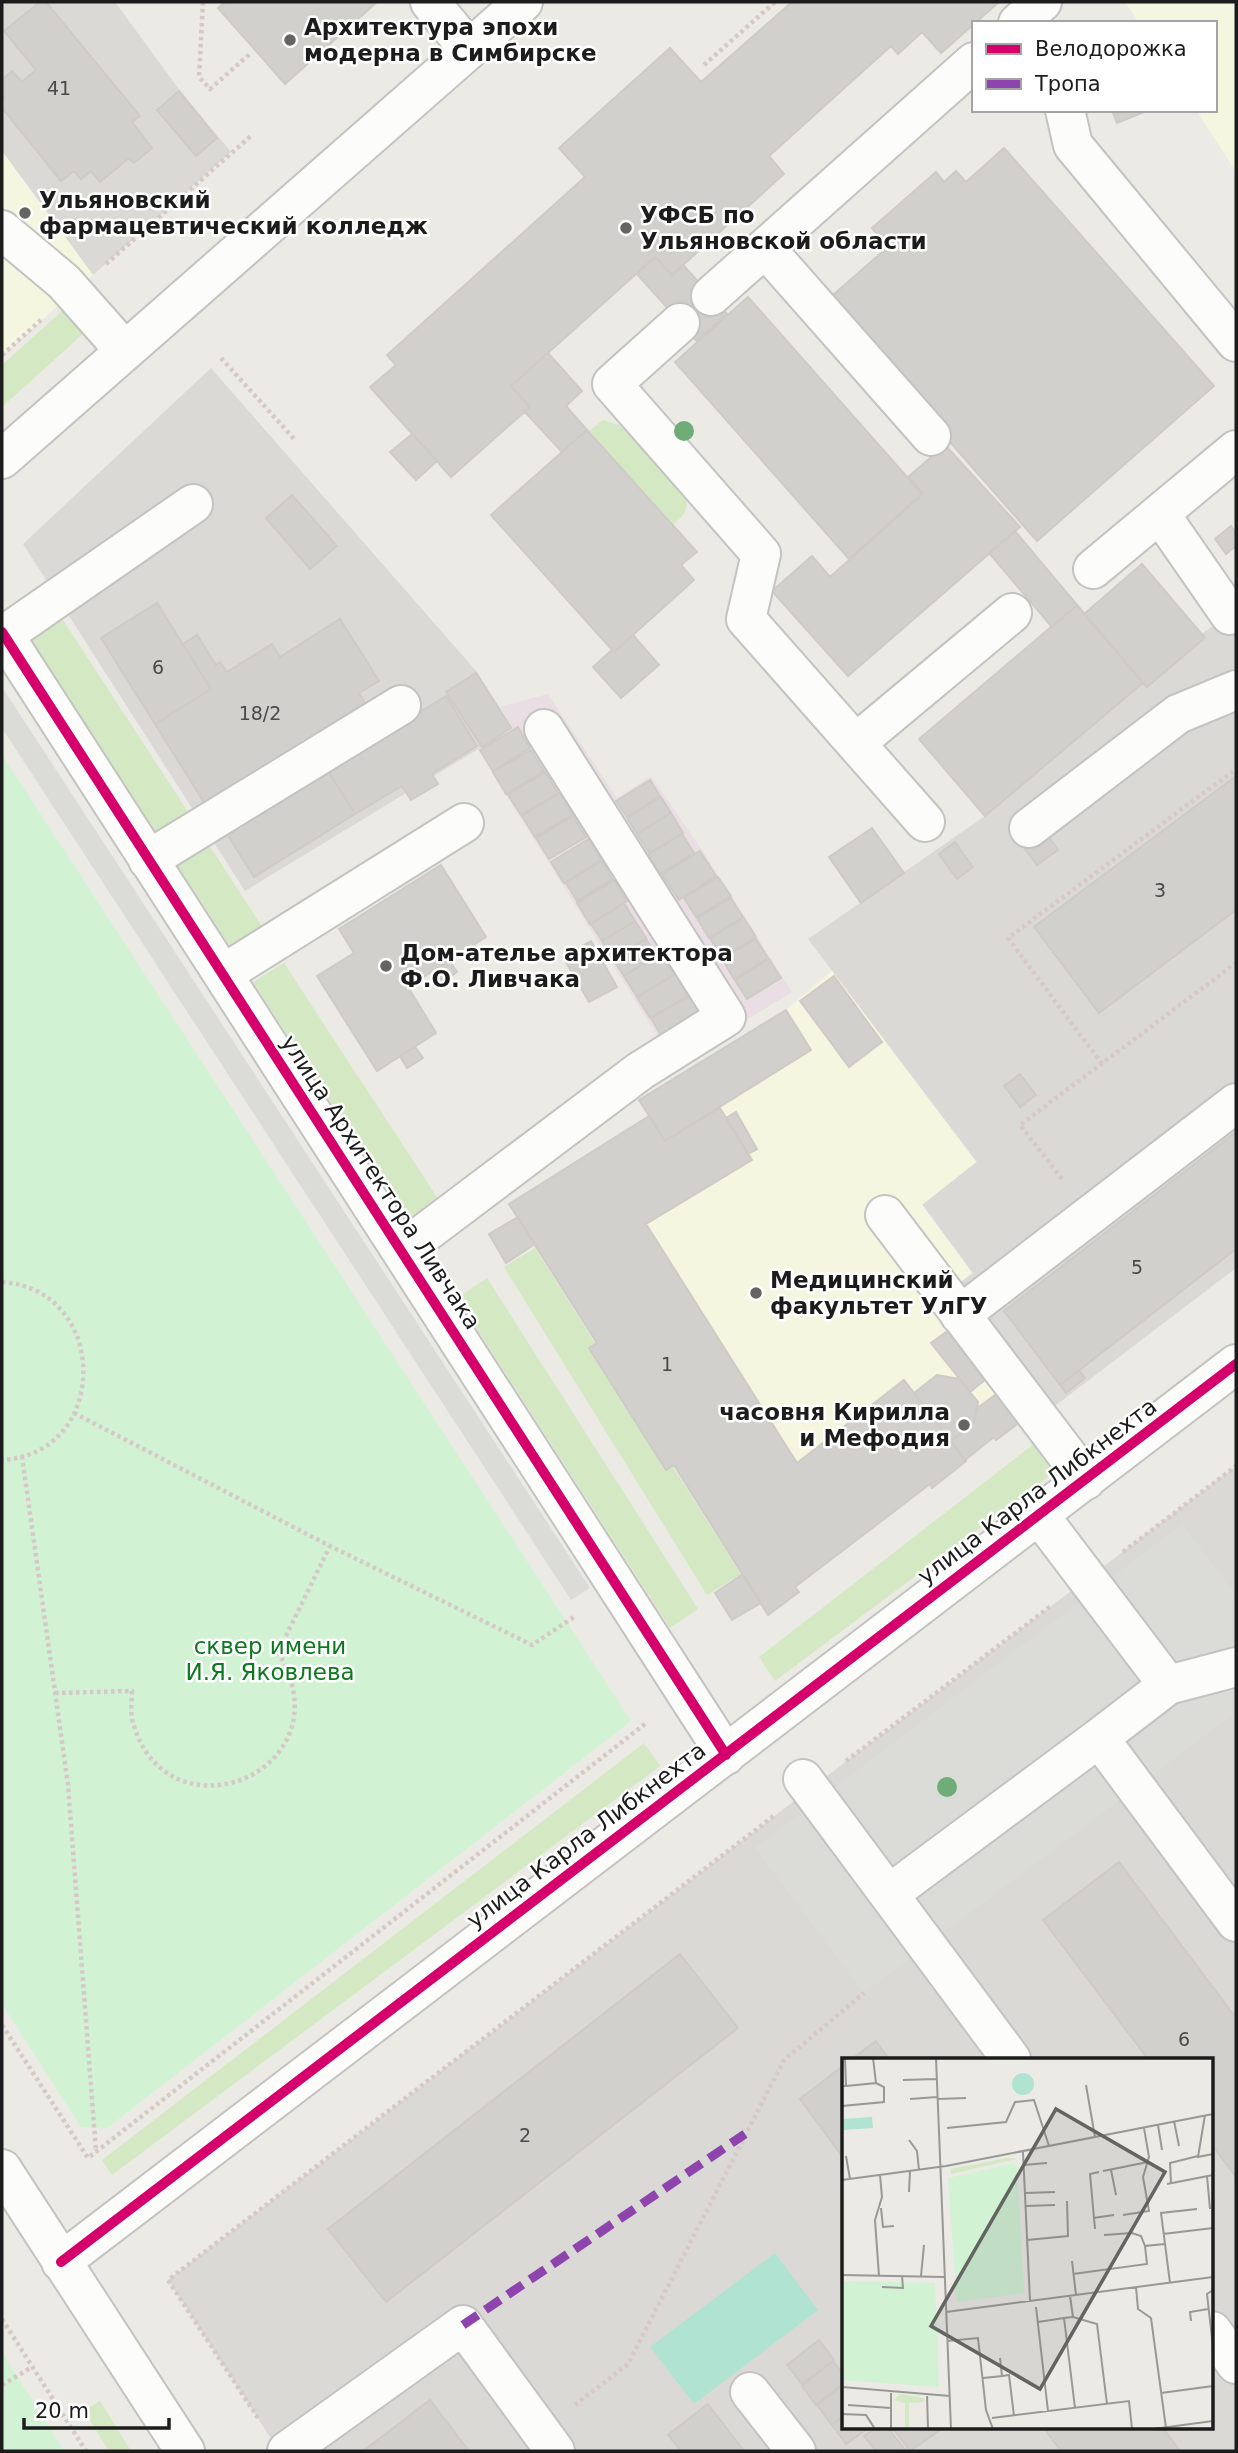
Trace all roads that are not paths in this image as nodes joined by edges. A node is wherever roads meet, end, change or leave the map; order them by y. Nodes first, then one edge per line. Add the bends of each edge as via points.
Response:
1 (430, 2) edge
2 (523, 2) edge
3 (1042, 2) edge
4 (1020, 21) edge
5 (1047, 21) edge
6 (469, 48) junction
7 (972, 64) edge
8 (1065, 112) edge
9 (2, 230) edge
10 (765, 248) junction
11 (711, 296) dead end
12 (681, 323) dead end
13 (1236, 342) edge
14 (125, 351) junction
15 (931, 436) dead end
16 (1236, 450) edge
17 (2, 459) edge
18 (193, 504) dead end
19 (1160, 514) junction
20 (1093, 569) dead end
21 (1012, 613) dead end
22 (1230, 615) dead end
23 (3, 634) edge
24 (1236, 690) edge
25 (401, 705) dead end
26 (544, 729) dead end
27 (856, 743) junction
28 (925, 822) dead end
29 (464, 823) dead end
30 (1029, 828) dead end
31 (148, 860) junction
32 (223, 974) junction
33 (1236, 1103) edge
34 (885, 1215) dead end
35 (401, 1251) junction
36 (960, 1315) junction
37 (1236, 1364) edge
38 (1086, 1479) junction
39 (1038, 1515) junction
40 (1236, 1667) edge
41 (1168, 1685) junction
42 (1099, 1738) junction
43 (726, 1755) junction
44 (807, 1784) road end
45 (889, 1894) junction
46 (1236, 1922) edge
47 (1010, 2058) edge
48 (2, 2169) edge
49 (61, 2262) junction
50 (1214, 2334) edge
51 (1236, 2364) edge
52 (750, 2392) dead end
53 (276, 2440) edge
54 (548, 2441) edge
55 (185, 2451) edge
56 (796, 2451) edge

1 - 6 street
2 - 6 street
3 - 4 street
3 - 5 street
6 - 14 street
7 - 10 street
8 - 13 street via 1073,145
9 - 14 street via 73,292
10 - 11 street
10 - 15 street
12 - 27 street via 612,384 761,554 746,619
14 - 17 street
16 - 19 street
18 - 23 street
19 - 20 street
19 - 22 street
21 - 27 street
23 - 31 street, улица Архитектора Ливчака
24 - 30 street via 1178,714
25 - 31 street
26 - 35 street via 726,1017 639,1071
27 - 28 street
29 - 32 street
31 - 32 street, улица Архитектора Ливчака
32 - 35 street, улица Архитектора Ливчака
33 - 36 street
34 - 36 street
35 - 43 street, улица Архитектора Ливчака
36 - 38 street
37 - 38 street, улица Карла Либкнехта
38 - 39 street, улица Карла Либкнехта
39 - 41 street
39 - 43 street, улица Карла Либкнехта
40 - 41 street
41 - 42 street
42 - 45 street
42 - 46 street
43 - 49 street, улица Карла Либкнехта
44 - 45 street
45 - 47 street
48 - 49 street
49 - 55 street
50 - 51 street
52 - 56 street
53 - 54 street via 463,2325

